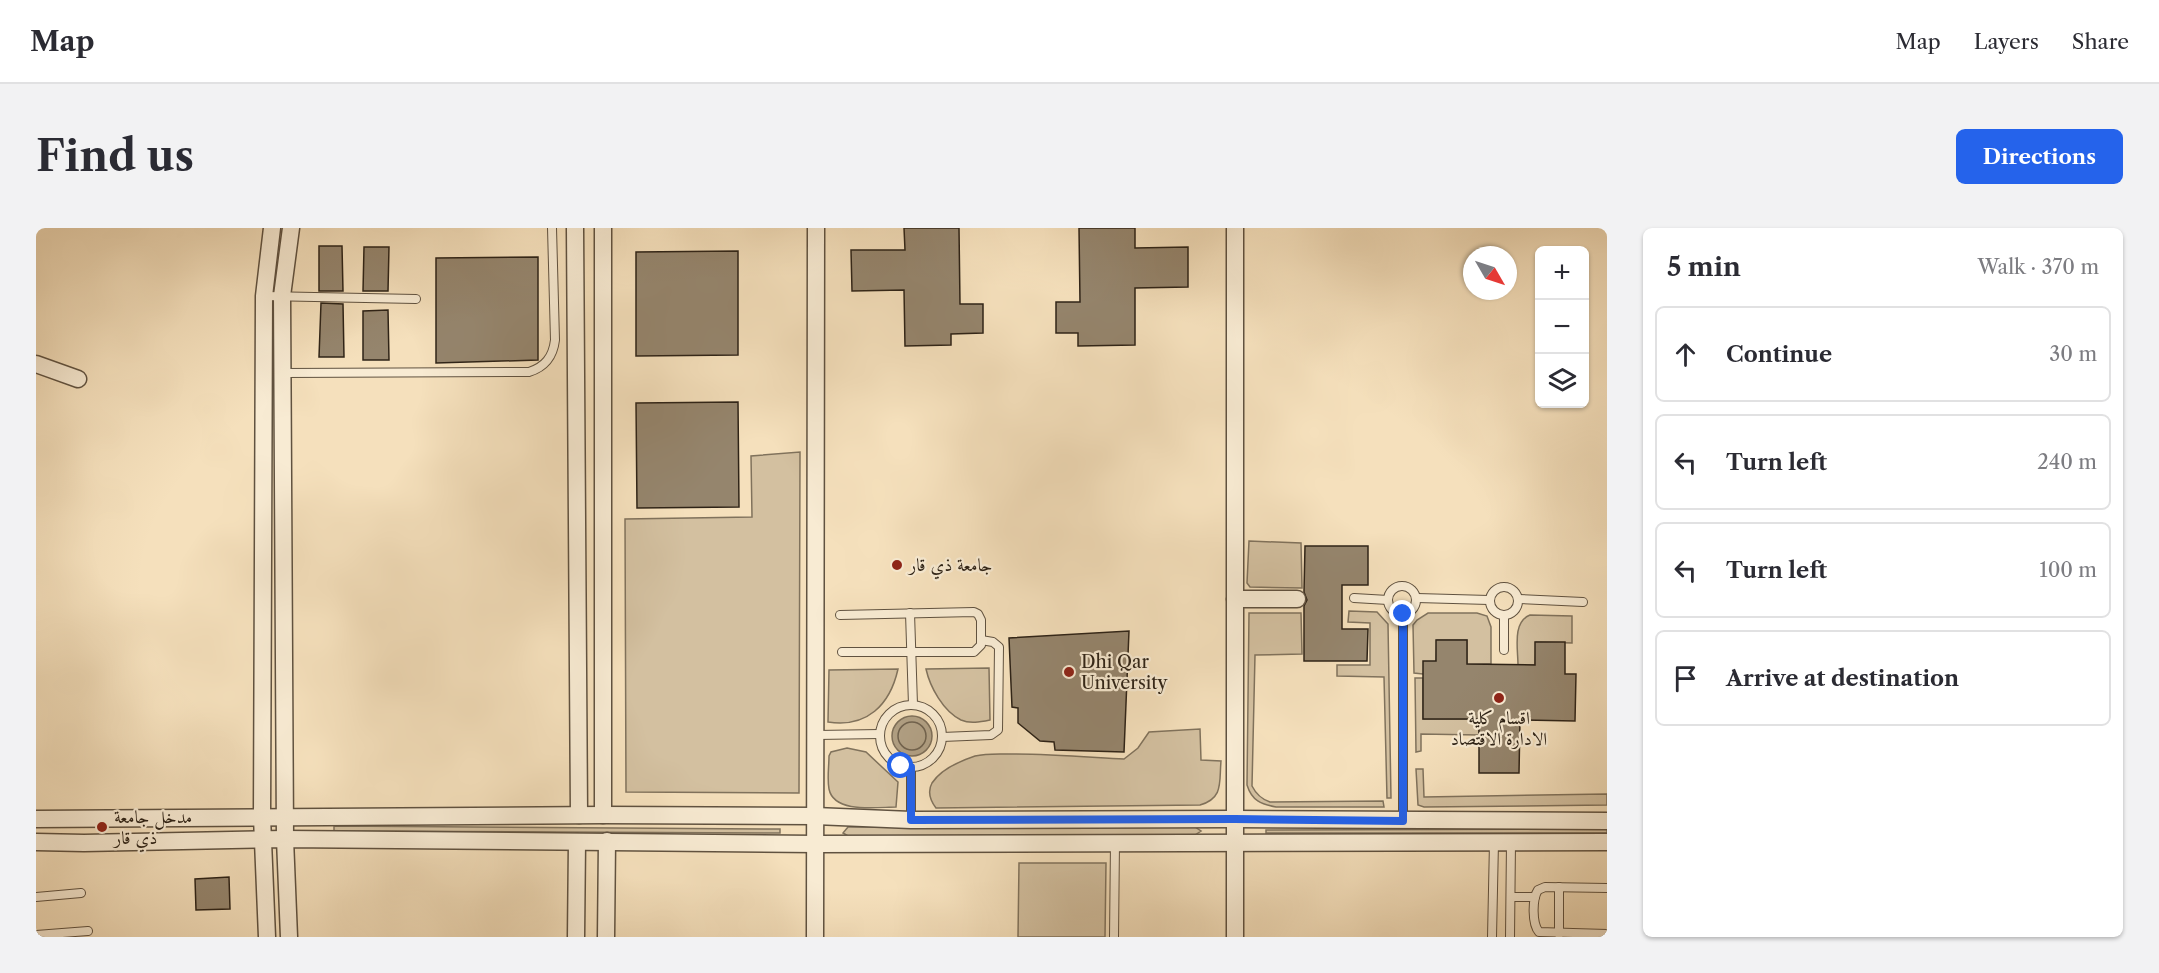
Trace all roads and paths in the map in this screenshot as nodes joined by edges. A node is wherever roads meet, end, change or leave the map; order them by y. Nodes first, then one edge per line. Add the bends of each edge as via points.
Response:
1 (272, 228) edge
2 (291, 228) edge
3 (552, 228) edge
4 (575, 228) edge
5 (603, 228) edge
6 (816, 228) edge
7 (1235, 228) edge
8 (264, 296) junction
9 (282, 296) junction
10 (575, 296) junction
11 (603, 297) junction
12 (416, 299) dead end
13 (36, 364) edge
14 (284, 373) junction
15 (78, 379) dead end
16 (603, 437) junction
17 (576, 438) junction
18 (603, 566) junction
19 (577, 568) junction
20 (1297, 598) dead end
21 (1354, 598) dead end
22 (1417, 598) junction
23 (1235, 599) junction
24 (1518, 599) junction
25 (1388, 600) junction
26 (1490, 600) junction
27 (1583, 602) dead end
28 (910, 613) junction
29 (1403, 614) junction
30 (840, 615) dead end
31 (1504, 615) junction
32 (981, 640) junction
33 (1504, 650) dead end
34 (842, 652) dead end
35 (911, 652) junction
36 (913, 705) junction
37 (880, 734) junction
38 (817, 735) junction
39 (942, 737) junction
40 (911, 767) junction
41 (579, 815) junction
42 (603, 816) junction
43 (815, 816) junction
44 (262, 817) junction
45 (285, 817) junction
46 (36, 819) edge
47 (86, 819) junction
48 (1235, 819) junction
49 (911, 820) junction
50 (1403, 821) junction
51 (1607, 821) edge
52 (263, 839) junction
53 (285, 839) junction
54 (607, 841) junction
55 (36, 842) edge
56 (577, 842) junction
57 (1116, 842) junction
58 (1235, 842) junction
59 (1494, 842) junction
60 (1512, 842) junction
61 (1607, 842) edge
62 (84, 843) junction
63 (816, 844) junction
64 (1559, 887) junction
65 (1607, 888) edge
66 (81, 893) dead end
67 (36, 897) edge
68 (1511, 897) junction
69 (1535, 897) junction
70 (88, 932) dead end
71 (1559, 934) junction
72 (1607, 934) edge
73 (36, 935) edge
74 (267, 937) edge
75 (289, 937) edge
76 (576, 937) edge
77 (606, 937) edge
78 (815, 937) edge
79 (1114, 937) edge
80 (1235, 937) edge
81 (1492, 937) edge
82 (1510, 937) edge

1 - 8 street
2 - 9 street
3 - 14 lane via 555,340 551,356 542,367 529,372
4 - 10 street
5 - 11 street
6 - 38 street
7 - 23 street
8 - 9 lane
8 - 44 street
9 - 12 lane
9 - 14 street
10 - 11 street
10 - 17 street
11 - 16 street
13 - 15 street
14 - 45 street
16 - 17 street
16 - 18 street
17 - 19 street
18 - 19 street
18 - 42 street
19 - 41 street
20 - 23 street
21 - 25 lane
22 - 25 lane via 1409,586 1402,585 1390,593
22 - 26 lane
22 - 29 lane via 1416,606
23 - 48 street
24 - 26 lane via 1515,592 1503,586 1496,588
24 - 27 lane
24 - 31 lane via 1517,607
25 - 29 lane via 1395,612
26 - 31 lane via 1491,608
28 - 30 lane
28 - 32 lane via 974,612 980,617
28 - 35 lane
29 - 50 lane
31 - 33 lane
32 - 35 lane via 980,648 974,652
32 - 39 lane via 999,647 998,730 991,735
34 - 35 lane
35 - 36 lane
36 - 37 lane via 887,716
36 - 39 lane via 930,712
37 - 38 lane
37 - 40 lane via 885,754 901,766
38 - 43 street
39 - 40 lane via 939,749 929,761
40 - 49 lane
41 - 42 street
41 - 45 street
42 - 43 street
43 - 49 street
43 - 63 street
44 - 45 street
44 - 47 street
44 - 52 street
45 - 53 street
46 - 47 street
47 - 62 street
48 - 49 street
48 - 50 street
48 - 58 street
50 - 51 street
52 - 53 street
52 - 62 street
52 - 74 street
53 - 56 street
53 - 75 street
54 - 56 street
54 - 63 street
54 - 77 street
55 - 62 street
56 - 76 street
57 - 58 street
57 - 63 street
57 - 79 lane
58 - 59 street
58 - 80 street
59 - 60 street
59 - 81 lane
60 - 61 street
60 - 68 lane
63 - 78 street
64 - 65 lane
64 - 69 lane via 1541,888
64 - 71 lane
66 - 67 lane
68 - 69 lane
68 - 82 lane
69 - 71 lane via 1536,930
70 - 73 lane
71 - 72 lane

